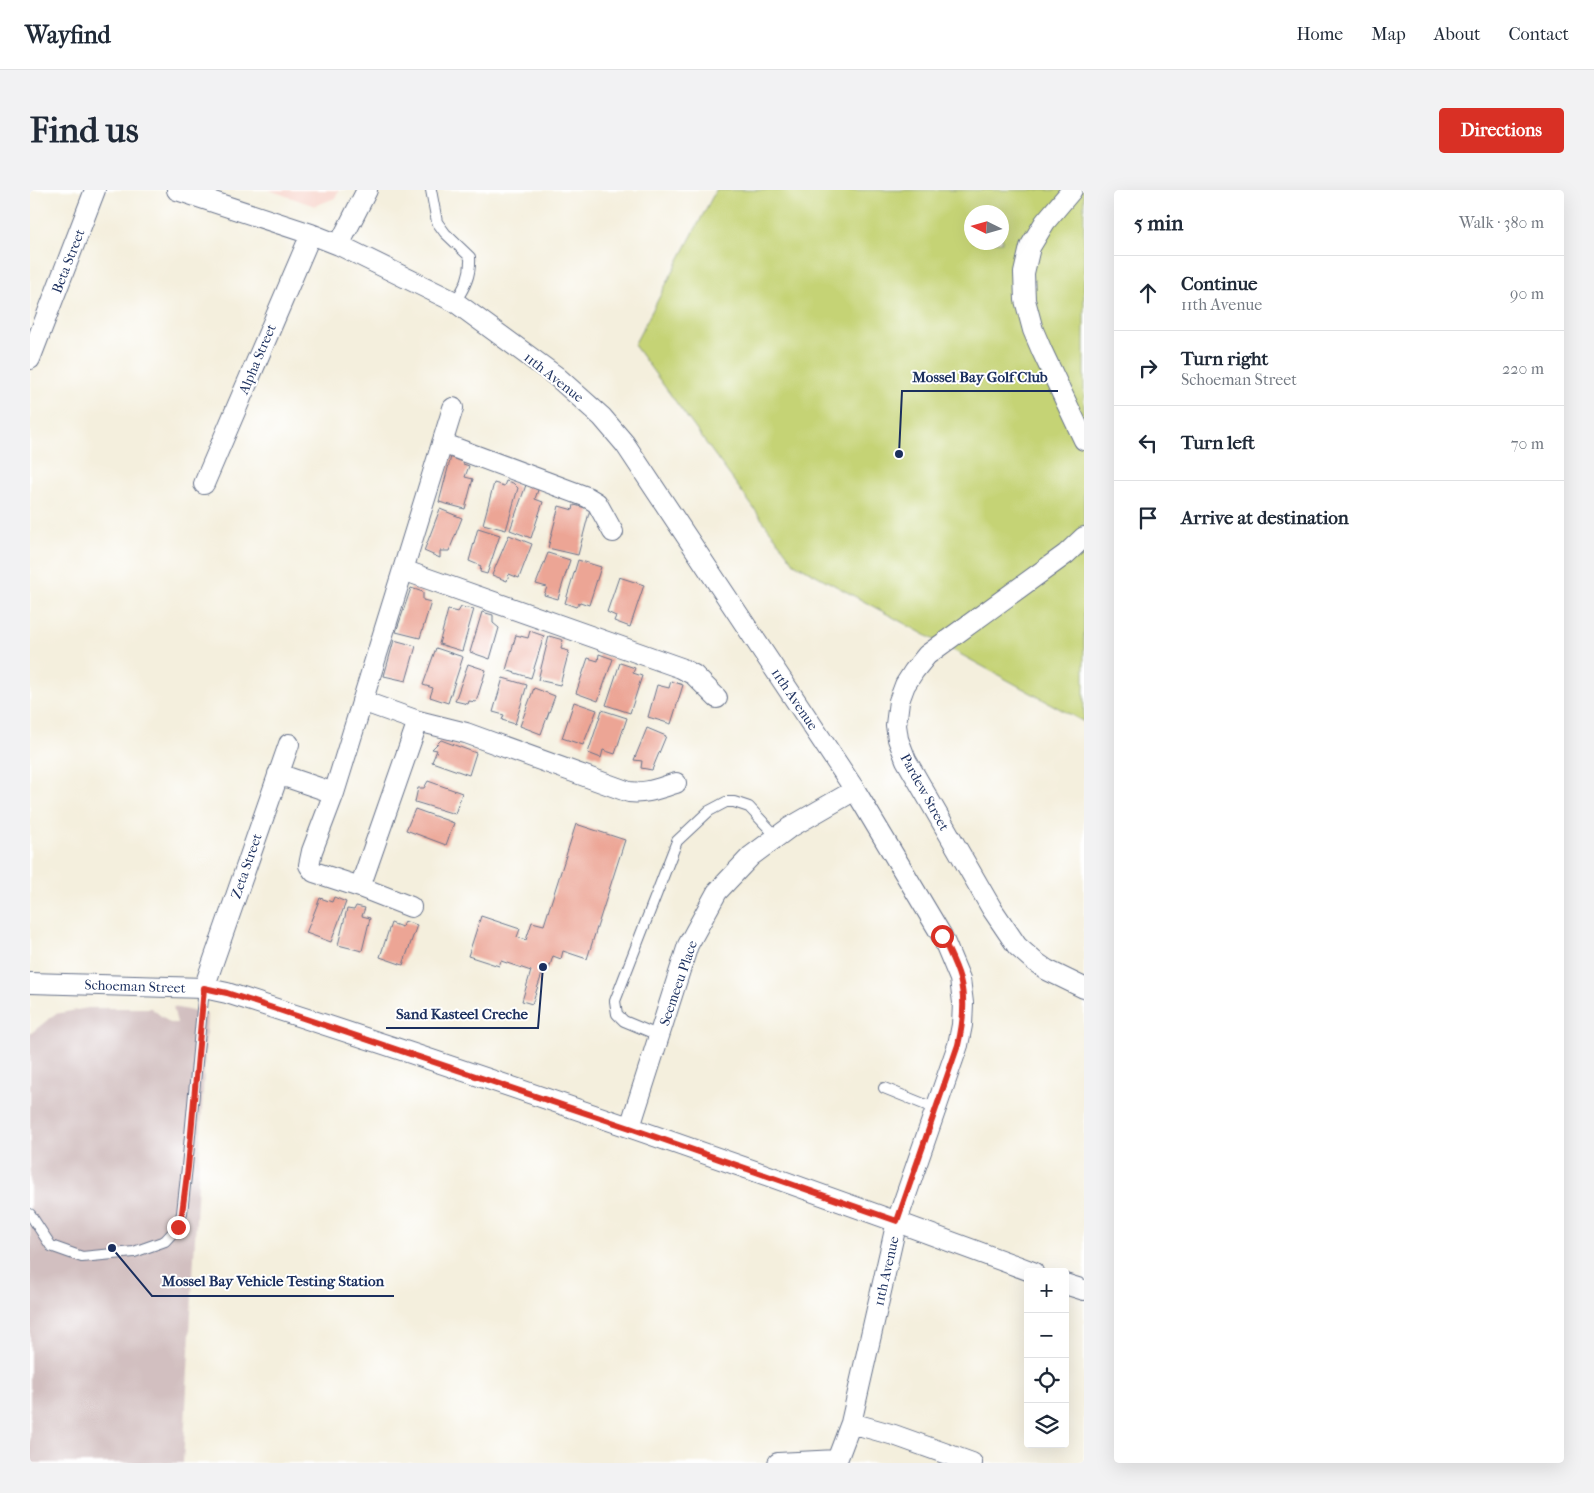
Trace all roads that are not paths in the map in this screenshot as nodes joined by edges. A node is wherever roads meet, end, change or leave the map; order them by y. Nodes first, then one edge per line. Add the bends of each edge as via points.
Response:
1 (95, 190) edge
2 (177, 190) edge
3 (367, 190) edge
4 (431, 190) edge
5 (1072, 190) edge
6 (311, 234) junction
7 (339, 245) junction
8 (455, 302) junction
9 (30, 360) edge
10 (452, 408) dead end
11 (1084, 440) edge
12 (442, 443) junction
13 (204, 484) dead end
14 (613, 532) dead end
15 (1084, 537) edge
16 (403, 570) junction
17 (717, 698) dead end
18 (362, 701) junction
19 (418, 721) junction
20 (289, 744) dead end
21 (278, 774) junction
22 (676, 782) dead end
23 (855, 790) junction
24 (334, 793) junction
25 (777, 837) junction
26 (360, 887) junction
27 (411, 907) dead end
28 (30, 983) edge
29 (204, 988) junction
30 (1084, 988) edge
31 (660, 1036) junction
32 (884, 1088) dead end
33 (936, 1109) junction
34 (630, 1128) junction
35 (30, 1214) edge
36 (897, 1221) junction
37 (1024, 1269) edge
38 (1069, 1285) edge
39 (1084, 1290) edge
40 (851, 1423) junction
41 (836, 1462) edge
42 (778, 1463) edge
43 (972, 1463) edge

1 - 9 street, Beta Street
2 - 6 street, 11th Avenue
3 - 7 street
4 - 8 lane via 436,222 470,257 468,279
5 - 11 street via 1045,222 1030,247 1024,273 1025,300 1032,330
6 - 7 street, 11th Avenue
6 - 13 street, Alpha Street
7 - 8 street, 11th Avenue
8 - 23 street, 11th Avenue via 556,376 602,417 625,444
10 - 12 street
12 - 14 street via 587,497 597,504
12 - 16 street
15 - 30 street, Pardew Street via 1066,554 927,655 904,685 896,725 906,760 992,909 1017,946 1048,970
16 - 17 street via 681,668 694,675
16 - 18 street
18 - 19 street
18 - 24 street
19 - 22 street via 466,733 629,792 641,794
19 - 26 street
20 - 21 street, Zeta Street
21 - 24 street
21 - 29 street, Zeta Street
23 - 25 street, Seemeeu Place
23 - 33 street, 11th Avenue via 942,936 960,979 962,1024
24 - 26 street via 309,865 314,872
25 - 31 street, Seemeeu Place via 751,856 717,892 688,945
25 - 31 lane via 749,807 726,802 709,811 677,841 615,1001 617,1014 624,1021
26 - 27 street
28 - 29 street, Schoeman Street
29 - 34 street, Schoeman Street via 279,1010
29 - 35 lane via 188,1167 178,1227 164,1241 134,1252 82,1257 51,1246
31 - 34 street, Seemeeu Place
32 - 33 lane
33 - 36 street, 11th Avenue
34 - 36 street, Schoeman Street
36 - 37 street, Schoeman Street
36 - 40 street, 11th Avenue
38 - 39 street
40 - 41 street, 11th Avenue
40 - 43 street
41 - 42 street

